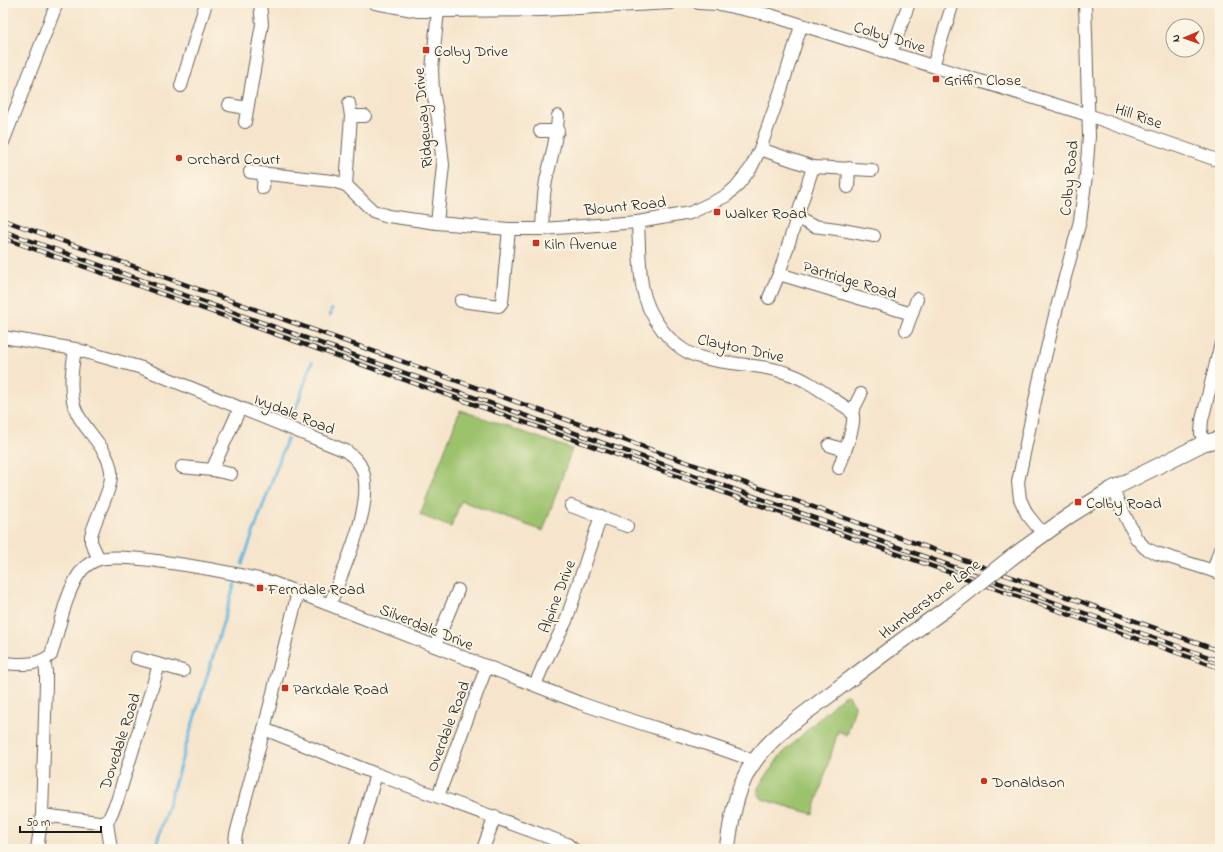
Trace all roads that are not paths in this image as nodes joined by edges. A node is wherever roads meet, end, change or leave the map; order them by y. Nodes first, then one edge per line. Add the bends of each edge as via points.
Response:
1 (57, 3) edge
2 (206, 3) edge
3 (260, 3) edge
4 (375, 3) edge
5 (671, 3) edge
6 (699, 3) edge
7 (909, 3) edge
8 (954, 3) edge
9 (1085, 3) edge
10 (563, 6) edge
11 (438, 11) junction
12 (801, 26) junction
13 (891, 53) junction
14 (933, 66) junction
15 (181, 86) dead end
16 (1046, 102) joint
17 (349, 103) dead end
18 (229, 105) dead end
19 (247, 108) junction
20 (1088, 115) junction
21 (350, 116) junction
22 (365, 116) dead end
23 (558, 116) dead end
24 (244, 122) dead end
25 (6, 124) edge
26 (540, 131) dead end
27 (558, 131) junction
28 (3, 142) edge
29 (760, 149) junction
30 (1220, 161) edge
31 (814, 166) junction
32 (849, 168) junction
33 (872, 170) dead end
34 (250, 172) dead end
35 (264, 174) junction
36 (346, 185) junction
37 (262, 188) dead end
38 (848, 188) dead end
39 (797, 218) junction
40 (638, 222) junction
41 (437, 223) junction
42 (509, 229) junction
43 (542, 229) junction
44 (874, 236) dead end
45 (779, 274) junction
46 (769, 298) dead end
47 (917, 299) dead end
48 (461, 301) dead end
49 (912, 314) junction
50 (906, 330) dead end
51 (3, 337) edge
52 (1220, 347) edge
53 (75, 349) junction
54 (862, 394) dead end
55 (240, 408) junction
56 (852, 412) junction
57 (1220, 439) edge
58 (1204, 443) junction
59 (829, 445) dead end
60 (845, 450) junction
61 (182, 467) dead end
62 (839, 468) dead end
63 (212, 470) junction
64 (231, 474) dead end
65 (1112, 489) junction
66 (571, 506) dead end
67 (601, 516) junction
68 (627, 526) dead end
69 (1043, 534) junction
70 (1220, 549) edge
71 (99, 559) junction
72 (1216, 572) edge
73 (458, 590) dead end
74 (298, 592) junction
75 (330, 604) junction
76 (435, 646) junction
77 (136, 658) dead end
78 (44, 661) junction
79 (3, 663) edge
80 (159, 664) junction
81 (487, 666) junction
82 (183, 671) dead end
83 (535, 685) junction
84 (264, 730) junction
85 (754, 761) junction
86 (376, 774) junction
87 (438, 796) junction
88 (42, 815) junction
89 (495, 816) junction
90 (107, 823) junction
91 (37, 849) edge
92 (111, 849) edge
93 (234, 849) edge
94 (355, 849) edge
95 (483, 849) edge
96 (573, 849) edge
97 (727, 849) edge

1 - 25 street
2 - 15 street
3 - 19 street via 262,24
4 - 11 street via 418,11
5 - 10 street
6 - 12 street, Colby Drive via 755,11
7 - 13 street
8 - 14 street
9 - 20 street, Colby Road
10 - 11 street
11 - 41 street, Ridgeway Drive via 432,69 443,165
12 - 13 street, Colby Drive
12 - 29 street, Blount Road
13 - 14 street, Colby Drive
14 - 16 street, Colby Drive
16 - 20 street, Hill Rise
17 - 21 street
18 - 19 street
19 - 24 street
20 - 30 street, Hill Rise
20 - 69 street, Colby Road via 1086,176 1080,221 1039,382 1018,482 1020,499 1027,514
21 - 22 street
21 - 36 street
23 - 27 street
25 - 28 street
26 - 27 street
27 - 43 street via 546,177
29 - 31 street
29 - 40 street, Blount Road via 751,168 726,196 690,214
31 - 32 street
31 - 39 street
32 - 33 street
32 - 38 street
34 - 35 street
35 - 36 street via 332,181
35 - 37 street
36 - 41 street, Blount Road via 373,211 388,216
39 - 44 street via 813,226
39 - 45 street
40 - 43 street, Blount Road
40 - 56 street, Clayton Drive via 642,285 646,300 666,335 681,349 701,358 772,368 789,373
41 - 42 street, Blount Road
42 - 43 street, Blount Road
42 - 48 street via 502,302 499,306 493,306
45 - 46 street
45 - 49 street, Partridge Road
47 - 49 street, Partridge Road
49 - 50 street, Partridge Road
51 - 53 street, Ivydale Road
52 - 58 street via 1202,420 1201,433
53 - 55 street, Ivydale Road via 142,368
53 - 71 street via 72,368 76,412 96,440 111,471 91,536
54 - 56 street
55 - 63 street
55 - 75 street, Ivydale Road via 346,451 362,468 365,480 364,507
56 - 60 street via 852,427
57 - 58 street, Humberstone Lane
58 - 65 street, Humberstone Lane
59 - 60 street
60 - 62 street
61 - 63 street
63 - 64 street
65 - 69 street, Humberstone Lane
65 - 72 street via 1136,538 1145,548
66 - 67 street
67 - 68 street
67 - 83 street, Alpine Drive via 566,621
69 - 85 street, Humberstone Lane, bridge via 786,728 768,743
70 - 72 street
71 - 74 street, Silverdale Drive via 132,558 230,572
71 - 78 street, Silverdale Drive via 83,568 75,579 51,655
73 - 76 street
74 - 75 street, Silverdale Drive
74 - 84 street
75 - 76 street, Silverdale Drive
76 - 81 street, Silverdale Drive
77 - 80 street
78 - 79 street via 36,664
78 - 88 street via 46,684
80 - 82 street
80 - 90 street, Dovedale Road via 117,800
81 - 83 street, Silverdale Drive
81 - 87 street, Overdale Road
83 - 85 street, Silverdale Drive via 621,718
84 - 86 street
84 - 93 street
85 - 97 street, Humberstone Lane via 737,798
86 - 87 street
86 - 94 street
87 - 89 street
88 - 90 street
88 - 91 street
89 - 95 street
89 - 96 street via 567,844
90 - 92 street

